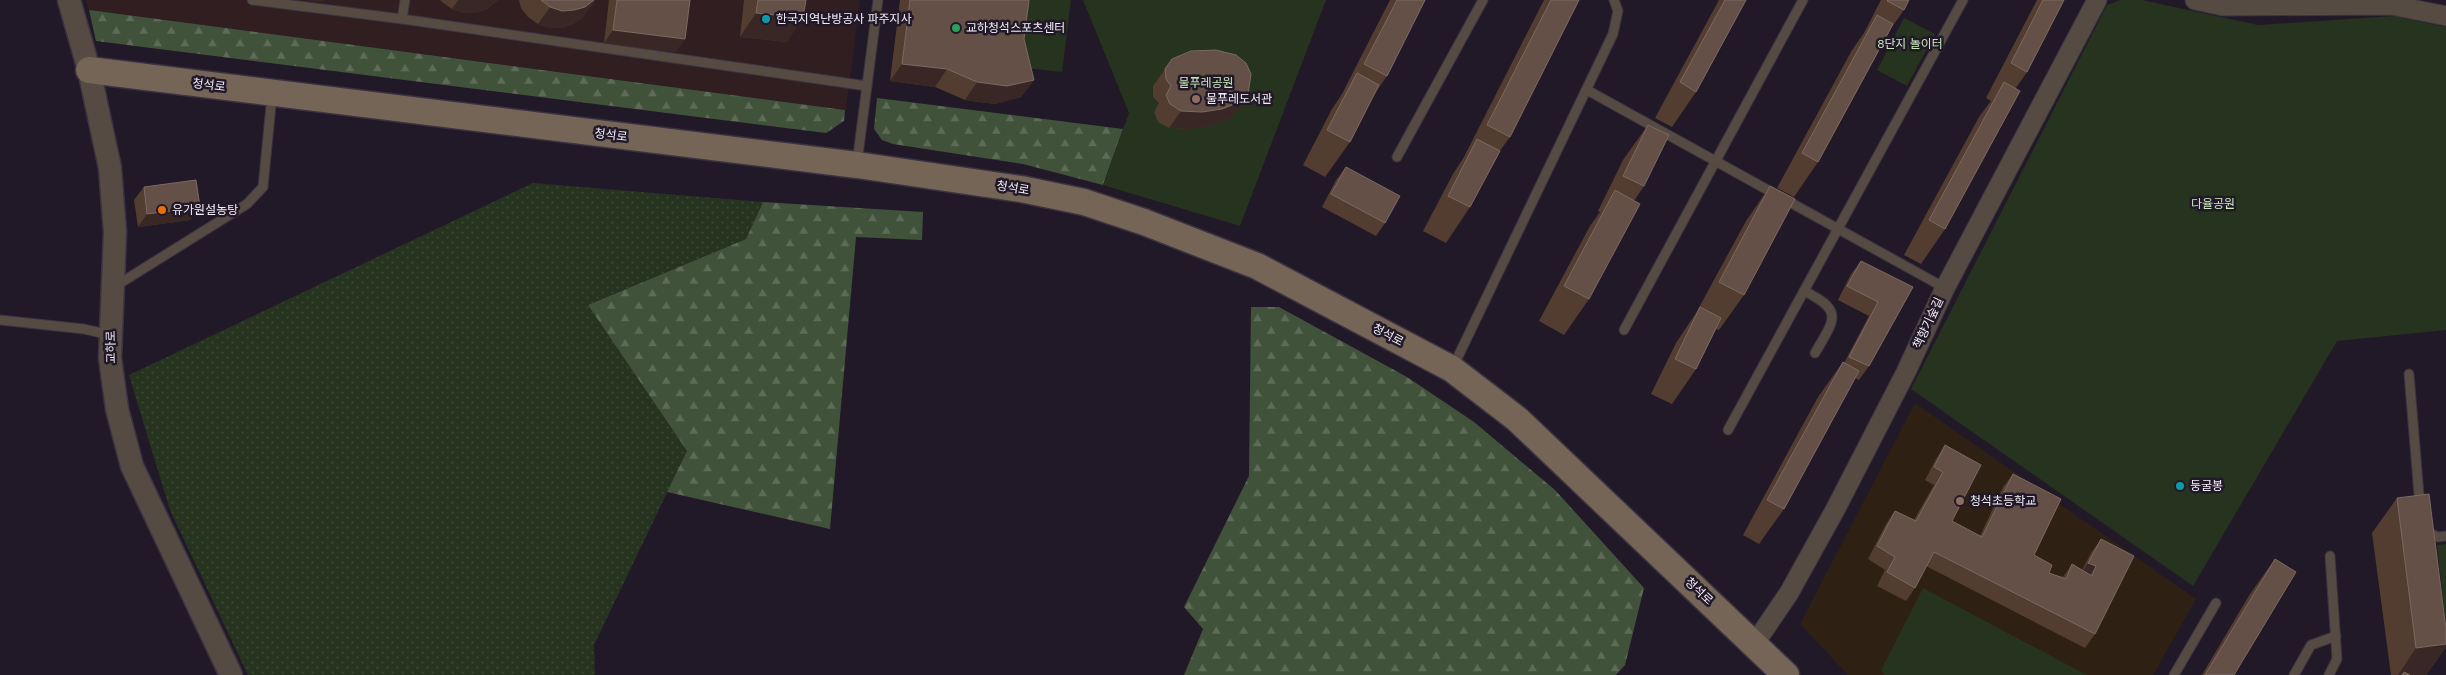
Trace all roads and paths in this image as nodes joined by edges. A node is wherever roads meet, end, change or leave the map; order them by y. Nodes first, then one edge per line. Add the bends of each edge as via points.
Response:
1 (69, 0) edge
2 (252, 0) edge
3 (405, 0) edge
4 (878, 0) edge
5 (1483, 0) edge
6 (1614, 0) edge
7 (1803, 0) edge
8 (1963, 0) edge
9 (2097, 0) edge
10 (2195, 0) edge
11 (2446, 16) edge
12 (402, 19) junction
13 (89, 70) junction
14 (867, 86) junction
15 (1587, 90) junction
16 (272, 93) junction
17 (1397, 157) dead end
18 (1716, 161) junction
19 (857, 165) junction
20 (1838, 229) junction
21 (1945, 288) junction
22 (112, 289) junction
23 (1804, 291) junction
24 (0, 320) edge
25 (1624, 330) dead end
26 (110, 335) junction
27 (1816, 353) dead end
28 (1452, 369) junction
29 (2409, 374) dead end
30 (1728, 430) dead end
31 (2446, 536) edge
32 (2330, 556) dead end
33 (2216, 603) dead end
34 (2336, 636) junction
35 (1755, 644) junction
36 (231, 675) edge
37 (1786, 675) edge
38 (2174, 675) edge
39 (2294, 675) edge
40 (2329, 675) edge

1 - 13 street, 교하로
2 - 12 lane
3 - 12 lane
4 - 14 lane
5 - 17 lane
6 - 15 lane via 1618,11 1613,34
7 - 18 lane
8 - 20 lane
9 - 21 street, 책향기숲길
10 - 11 street via 2223,6 2391,5
12 - 14 lane
13 - 16 main road, 청석로
13 - 22 street, 교하로 via 110,168 115,232
14 - 19 lane
15 - 18 lane
15 - 28 lane
16 - 19 main road, 청석로
16 - 22 lane via 263,187 247,204
18 - 20 lane
18 - 25 lane
19 - 28 main road, 청석로 via 1020,189 1084,202 1144,222 1257,266
20 - 21 lane
20 - 23 lane
21 - 35 street, 책향기숲길 via 1835,510 1789,593
22 - 26 street, 교하로
23 - 27 lane via 1822,300 1832,311 1832,322
23 - 30 lane
24 - 26 lane
26 - 36 street, 교하로 via 117,409 132,466
28 - 35 main road, 청석로 via 1517,419
29 - 31 lane via 2422,528 2438,537
32 - 34 lane
33 - 38 lane
34 - 39 lane via 2311,645
34 - 40 lane via 2337,659
35 - 37 main road, 청석로

